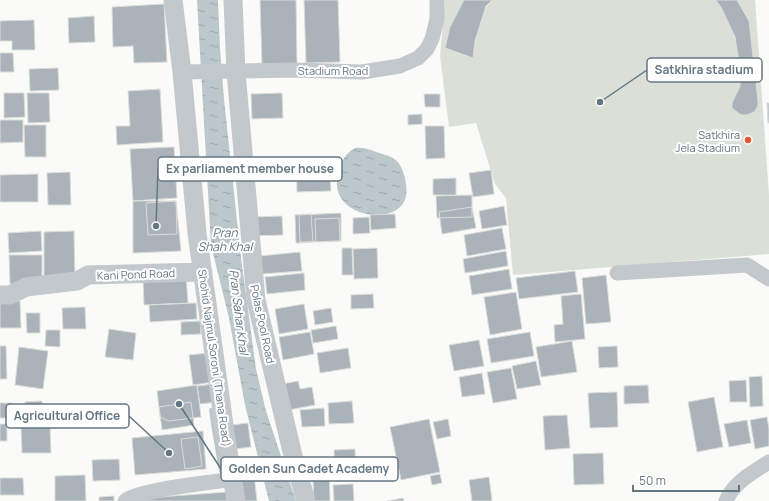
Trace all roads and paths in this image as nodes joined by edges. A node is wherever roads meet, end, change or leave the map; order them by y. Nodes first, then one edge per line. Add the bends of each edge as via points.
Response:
1 (173, 0) edge
2 (233, 0) edge
3 (437, 0) edge
4 (182, 72) junction
5 (236, 72) junction
6 (203, 272) junction
7 (616, 272) dead end
8 (769, 279) edge
9 (0, 295) edge
10 (769, 462) edge
11 (233, 479) junction
12 (125, 501) edge
13 (236, 501) edge
14 (306, 501) edge
15 (726, 501) edge

1 - 4 street, Shohid Najmul Soroni (Thana Road)
2 - 5 street, Polas Pool Road
3 - 5 street, Stadium Road via 437,19 427,49 418,58 400,66 362,72
4 - 5 street, Stadium Road
4 - 6 street, Shohid Najmul Soroni (Thana Road)
5 - 14 street, Polas Pool Road via 256,300
6 - 9 street, Kani Pond Road via 88,275 77,281 26,287 10,295
6 - 11 street, Shohid Najmul Soroni (Thana Road)
7 - 8 street via 747,265
10 - 15 street via 731,490
11 - 12 street via 146,492
11 - 13 street, Shohid Najmul Soroni (Thana Road)

